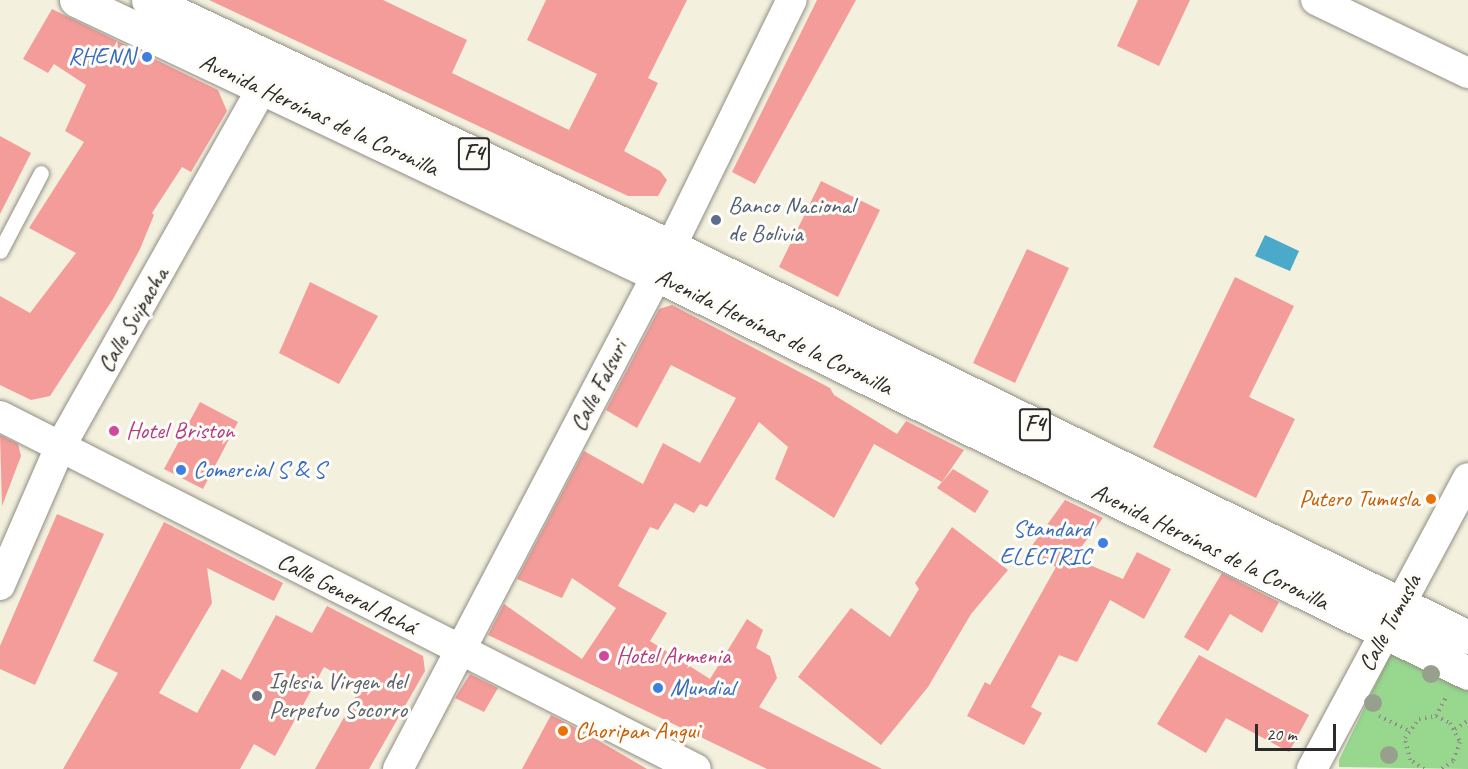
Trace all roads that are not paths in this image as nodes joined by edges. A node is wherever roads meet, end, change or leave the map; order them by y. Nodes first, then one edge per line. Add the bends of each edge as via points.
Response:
1 (76, 0) edge
2 (148, 0) edge
3 (792, 0) edge
4 (1316, 0) edge
5 (1468, 74) edge
6 (271, 76) junction
7 (40, 173) dead end
8 (0, 250) edge
9 (664, 260) junction
10 (0, 417) edge
11 (60, 447) junction
12 (1468, 478) edge
13 (0, 585) edge
14 (1400, 604) junction
15 (1384, 633) junction
16 (1468, 637) edge
17 (461, 652) junction
18 (1458, 683) edge
19 (1314, 768) edge
20 (398, 769) edge
21 (696, 769) edge

1 - 6 main road, Avenida Heroínas de la Coronilla / F4
2 - 6 main road, Avenida Heroínas de la Coronilla / F4
3 - 9 street, Calle Falsuri
4 - 5 street
6 - 9 main road, Avenida Heroínas de la Coronilla / F4
6 - 11 street, Calle Suipacha
7 - 8 lane
9 - 14 main road, Avenida Heroínas de la Coronilla / F4
9 - 15 main road, Avenida Heroínas de la Coronilla / F4
9 - 17 street, Calle Falsuri
10 - 11 street, Calle General Achá
11 - 13 street, Calle Suipacha
11 - 17 street, Calle General Achá
12 - 14 street, Calle Tumusla
14 - 15 street, Calle Tumusla
14 - 16 main road, Avenida Heroínas de la Coronilla / F4
15 - 18 main road, Avenida Heroínas de la Coronilla / F4
15 - 19 street, Calle Tumusla
17 - 20 street, Calle Falsuri
17 - 21 street, Calle General Achá

